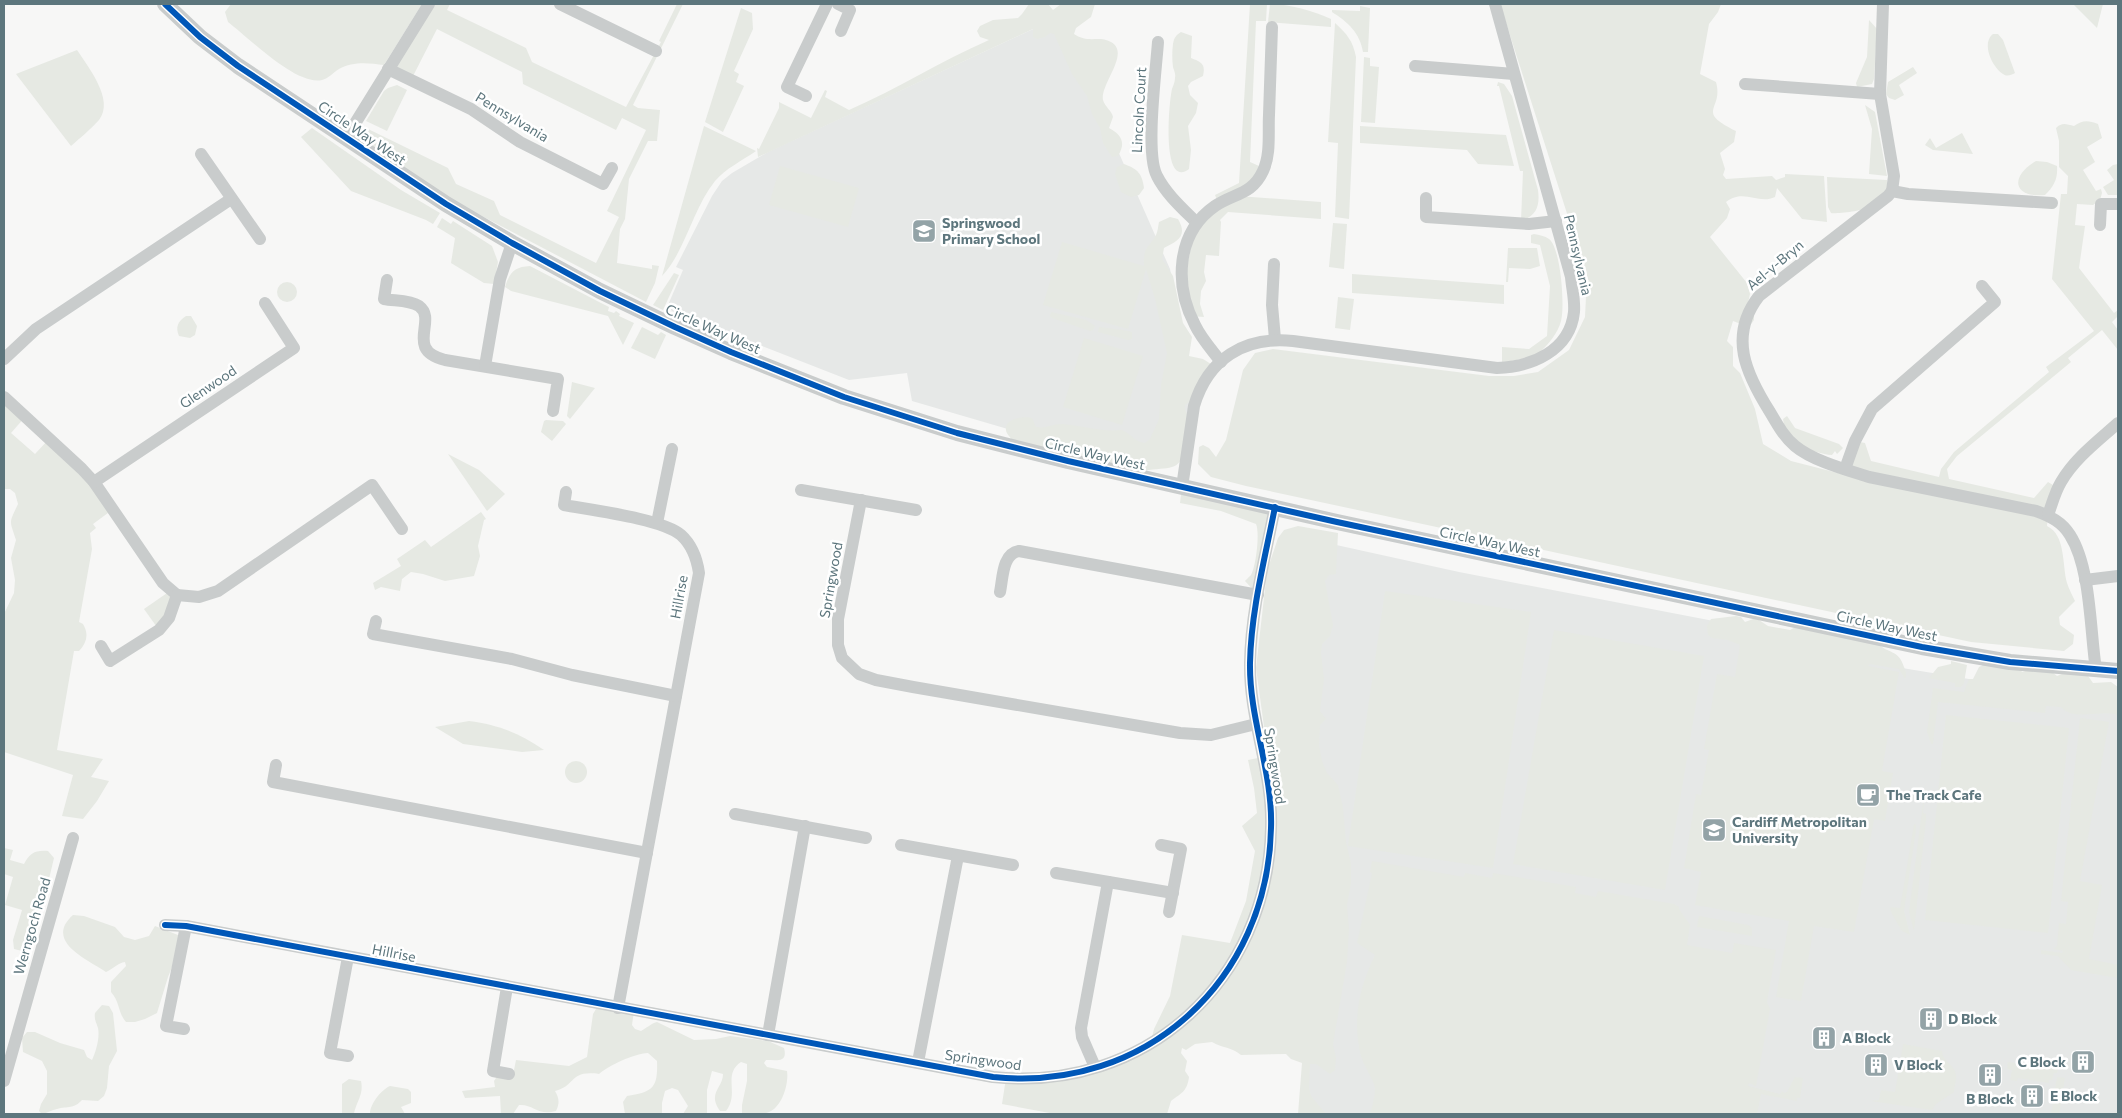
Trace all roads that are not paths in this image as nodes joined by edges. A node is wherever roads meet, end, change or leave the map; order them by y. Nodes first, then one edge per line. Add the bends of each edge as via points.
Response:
1 (165, 4) edge
2 (429, 4) edge
3 (560, 4) edge
4 (827, 4) edge
5 (838, 4) edge
6 (1495, 4) edge
7 (1883, 4) edge
8 (1272, 27) dead end
9 (841, 31) dead end
10 (1158, 42) dead end
11 (656, 51) dead end
12 (1416, 66) dead end
13 (388, 69) junction
14 (1514, 74) junction
15 (1745, 84) dead end
16 (1880, 94) junction
17 (806, 96) dead end
18 (346, 138) junction
19 (201, 154) dead end
20 (612, 168) dead end
21 (1892, 191) junction
22 (1426, 198) dead end
23 (231, 199) junction
24 (2052, 203) dead end
25 (2118, 204) edge
26 (1556, 221) junction
27 (1197, 223) junction
28 (2100, 225) dead end
29 (260, 239) dead end
30 (512, 243) junction
31 (1274, 264) dead end
32 (387, 280) dead end
33 (1982, 286) dead end
34 (265, 303) dead end
35 (1275, 339) junction
36 (4, 359) edge
37 (1221, 362) junction
38 (485, 366) junction
39 (4, 398) edge
40 (553, 411) dead end
41 (2118, 424) edge
42 (672, 450) dead end
43 (1845, 469) junction
44 (94, 482) junction
45 (1182, 487) junction
46 (801, 490) dead end
47 (566, 492) dead end
48 (861, 500) junction
49 (1275, 507) junction
50 (916, 510) dead end
51 (2048, 515) junction
52 (657, 523) junction
53 (402, 529) dead end
54 (2118, 576) edge
55 (2085, 580) junction
56 (1000, 592) dead end
57 (177, 595) junction
58 (1258, 595) junction
59 (376, 621) dead end
60 (101, 646) dead end
61 (2096, 670) junction
62 (2118, 671) edge
63 (676, 696) junction
64 (1256, 724) junction
65 (276, 765) dead end
66 (735, 814) dead end
67 (805, 826) junction
68 (73, 838) dead end
69 (866, 838) dead end
70 (1161, 845) dead end
71 (901, 846) dead end
72 (647, 853) junction
73 (958, 856) junction
74 (1014, 865) dead end
75 (1056, 873) dead end
76 (1108, 882) junction
77 (1173, 893) junction
78 (1169, 912) dead end
79 (165, 925) dead end
80 (186, 926) junction
81 (348, 957) junction
82 (508, 987) junction
83 (618, 1008) junction
84 (184, 1029) dead end
85 (768, 1035) junction
86 (348, 1056) dead end
87 (918, 1062) junction
88 (1095, 1067) junction
89 (509, 1074) dead end
90 (4, 1081) edge

1 - 18 street, Circle Way West via 220,52
2 - 13 street
3 - 11 street
4 - 17 street via 787,87
5 - 9 street via 850,10
6 - 14 street, Pennsylvania
7 - 16 street
8 - 27 street via 1268,148 1262,172 1248,190 1218,204
10 - 27 street, Lincoln Court via 1152,164 1160,183
12 - 14 street
13 - 18 street
13 - 20 street, Pennsylvania via 471,108 520,142 603,184
14 - 26 street, Pennsylvania
15 - 16 street
16 - 21 street via 1894,176
18 - 30 street, Circle Way West
19 - 23 street
21 - 24 street
21 - 43 street, Ael-y-Bryn via 1759,296 1744,326 1743,357 1747,372 1784,436 1802,451
22 - 26 street via 1426,217 1529,224
23 - 29 street
23 - 36 street via 36,329
25 - 28 street via 2101,204
26 - 35 street, Pennsylvania via 1571,277 1574,315 1555,349 1536,362 1497,368
27 - 37 street via 1184,247 1183,282 1194,323
30 - 38 street via 500,279
30 - 45 street, Circle Way West via 675,328 844,396 1002,445
31 - 35 street via 1272,305
32 - 38 street via 384,299 412,304 423,310 423,344 431,355
33 - 43 street via 1995,302 1872,409 1854,441
34 - 44 street, Glenwood via 294,348
35 - 37 street, Pennsylvania via 1244,346
37 - 45 street, Pennsylvania via 1204,382 1194,406
38 - 40 street via 558,379
39 - 44 street
41 - 51 street via 2090,447 2067,474
42 - 52 street
43 - 51 street, Ael-y-Bryn
44 - 57 street via 163,583
45 - 49 street, Circle Way West
46 - 48 street
47 - 52 street, Hillrise via 564,505
48 - 50 street
48 - 64 street, Springwood via 837,633 842,658 859,674 904,686 1188,734 1211,735
49 - 58 street, Springwood
49 - 61 street, Circle Way West via 1950,652
51 - 55 street, Ael-y-Bryn via 2072,538
52 - 63 street, Hillrise via 673,529 688,543 699,573
53 - 57 street via 372,485 218,591 199,597
54 - 55 street
55 - 61 street, Ael-y-Bryn
56 - 58 street via 1008,558 1019,551
57 - 60 street via 169,618 159,630 110,661
58 - 64 street, Springwood via 1250,665
59 - 63 street via 373,634
61 - 62 street, Circle Way West
63 - 72 street, Hillrise
64 - 88 street, Springwood via 1269,795 1271,827 1264,886 1250,931 1226,974 1190,1015 1150,1045
65 - 72 street via 273,782
66 - 67 street
67 - 69 street
67 - 85 street
68 - 90 street, Werngoch Road
70 - 77 street via 1180,849
71 - 73 street
72 - 83 street, Hillrise
73 - 74 street
73 - 87 street
75 - 76 street
76 - 77 street
76 - 88 street via 1081,1028
77 - 78 street
79 - 80 street, Hillrise
80 - 81 street, Hillrise
80 - 84 street via 166,1026
81 - 82 street, Hillrise
81 - 86 street via 330,1052
82 - 83 street, Hillrise
82 - 89 street via 493,1071
83 - 85 street, Springwood
85 - 87 street, Springwood
87 - 88 street, Springwood via 1006,1078 1059,1076

